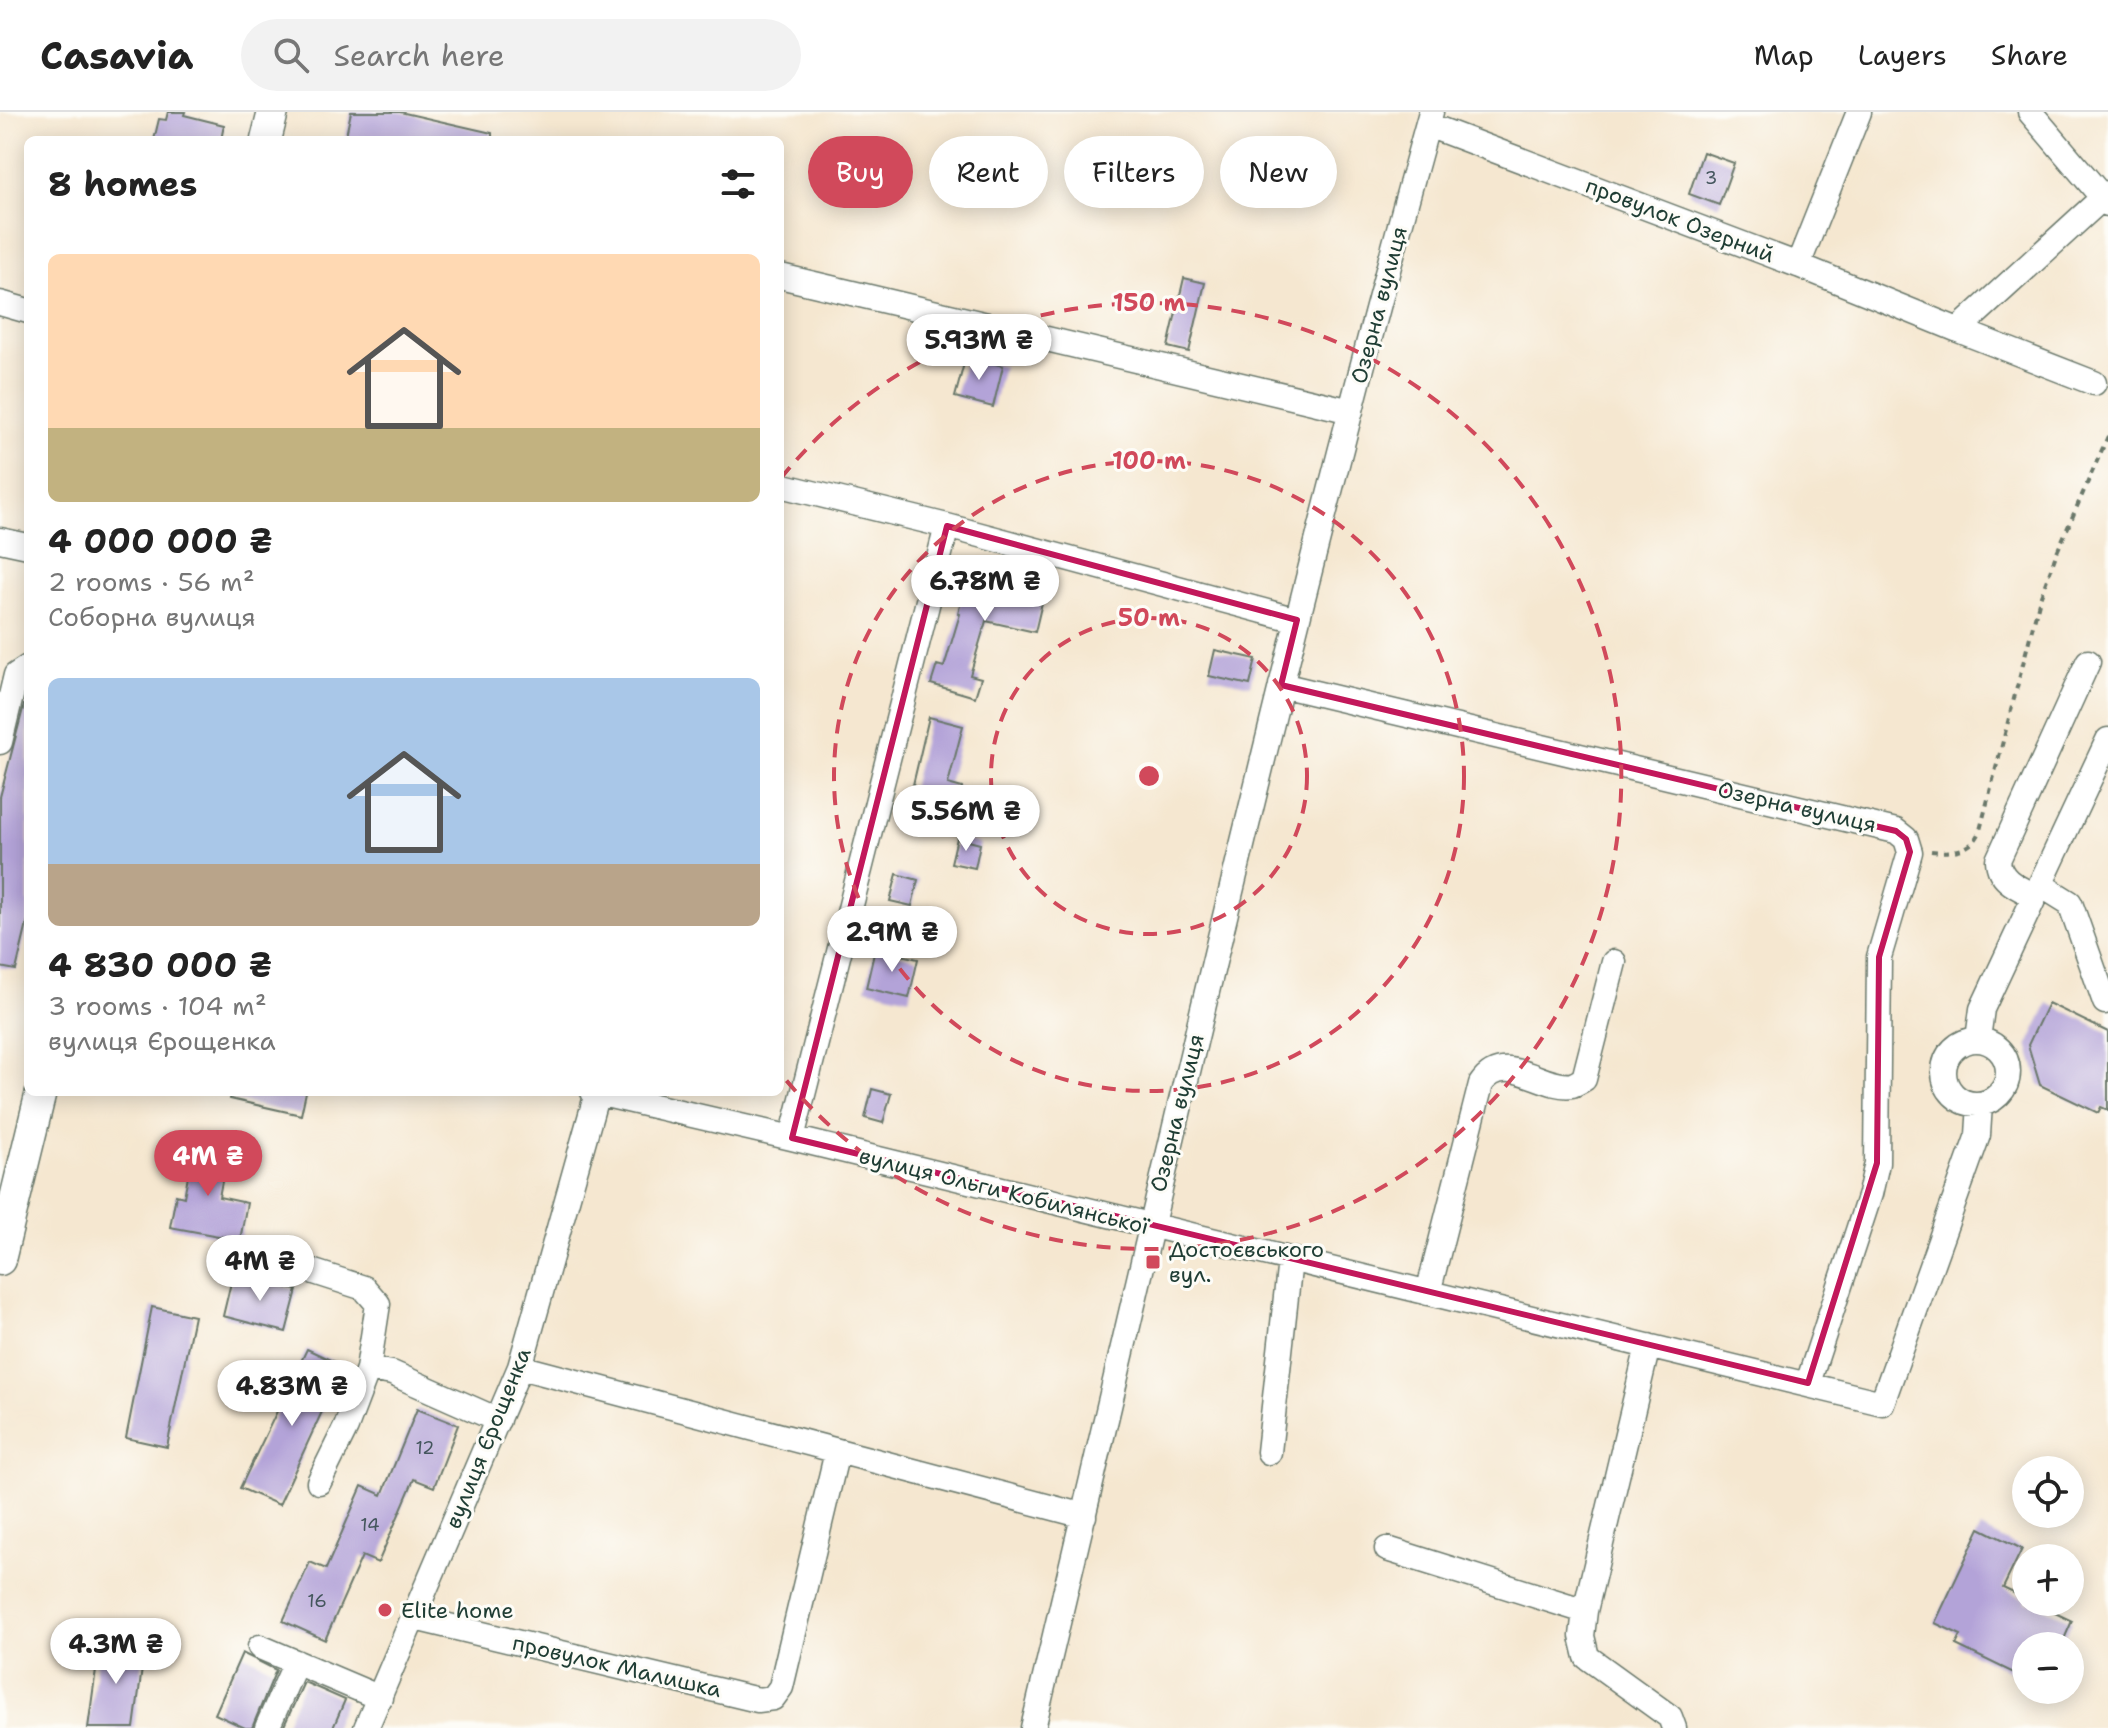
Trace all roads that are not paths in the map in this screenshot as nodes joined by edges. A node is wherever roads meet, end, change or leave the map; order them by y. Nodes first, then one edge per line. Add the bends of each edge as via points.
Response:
1 (273, 112) edge
2 (1859, 112) edge
3 (2030, 112) edge
4 (1429, 118) edge
5 (267, 136) edge
6 (2106, 198) edge
7 (1798, 265) junction
8 (784, 277) edge
9 (0, 303) edge
10 (24, 310) edge
11 (1958, 330) junction
12 (2094, 383) dead end
13 (1351, 411) junction
14 (784, 486) edge
15 (947, 526) junction
16 (0, 540) edge
17 (24, 545) edge
18 (1297, 620) junction
19 (2088, 662) dead end
20 (24, 670) edge
21 (1281, 685) junction
22 (2108, 740) edge
23 (0, 742) edge
24 (2038, 890) junction
25 (1614, 962) dead end
26 (2105, 1002) dead end
27 (1978, 1039) junction
28 (40, 1096) edge
29 (594, 1096) edge
30 (612, 1096) edge
31 (1980, 1104) junction
32 (792, 1138) junction
33 (1150, 1227) junction
34 (252, 1252) dead end
35 (0, 1260) edge
36 (1290, 1260) junction
37 (1428, 1293) junction
38 (1648, 1346) junction
39 (520, 1367) junction
40 (368, 1369) junction
41 (1808, 1383) junction
42 (498, 1420) junction
43 (837, 1452) junction
44 (1269, 1452) dead end
45 (319, 1482) dead end
46 (1084, 1516) junction
47 (1387, 1549) dead end
48 (1585, 1611) junction
49 (415, 1618) junction
50 (260, 1647) dead end
51 (296, 1662) junction
52 (380, 1698) junction
53 (267, 1728) edge
54 (366, 1728) edge
55 (1033, 1728) edge
56 (1674, 1728) edge

1 - 5 main road
2 - 7 street, провулок Озерний
3 - 6 street
4 - 7 street, провулок Озерний
4 - 13 street, Озерна вулиця
6 - 11 street
7 - 11 street, провулок Озерний
8 - 13 street
9 - 10 street
11 - 12 street, провулок Озерний
13 - 18 street, Озерна вулиця
14 - 15 street
15 - 18 street
15 - 32 street
16 - 17 street
18 - 21 street, Озерна вулиця
19 - 24 street via 1998,860 2004,878
20 - 23 street via 16,675
21 - 33 street, Озерна вулиця
21 - 41 street, Озерна вулиця via 1896,831 1906,839 1910,852 1879,957 1877,1163
22 - 24 street
24 - 26 street via 2070,903
24 - 27 street via 1982,1009
25 - 37 street via 1584,1079 1570,1086 1501,1069 1488,1073 1481,1084
27 - 31 street via 1997,1047 2008,1066 2005,1087
27 - 31 street via 1957,1045 1943,1073 1951,1093
28 - 35 main road
29 - 39 street, вулиця Єрощенка
30 - 32 street, вулиця Ольги Кобилянської
31 - 41 street, вулиця Ольги Кобилянської via 1978,1135 1882,1403
32 - 33 street, вулиця Ольги Кобилянської
33 - 36 street, вулиця Ольги Кобилянської
33 - 46 street, Озерна вулиця
34 - 40 street via 372,1295 378,1304
36 - 37 street, вулиця Ольги Кобилянської
36 - 44 street
37 - 38 street, вулиця Ольги Кобилянської
38 - 41 street, вулиця Ольги Кобилянської
38 - 48 street
39 - 42 street, вулиця Єрощенка
39 - 43 street
40 - 42 street via 392,1373
40 - 45 street
42 - 49 street, вулиця Єрощенка
43 - 46 street
43 - 49 street, провулок Малишка via 781,1687 773,1698 758,1700
46 - 55 street, Озерна вулиця
47 - 48 street
48 - 56 street via 1582,1636 1587,1657 1670,1717
49 - 52 street, вулиця Єрощенка
50 - 51 street
51 - 52 street
51 - 53 street
52 - 54 street, вулиця Єрощенка

